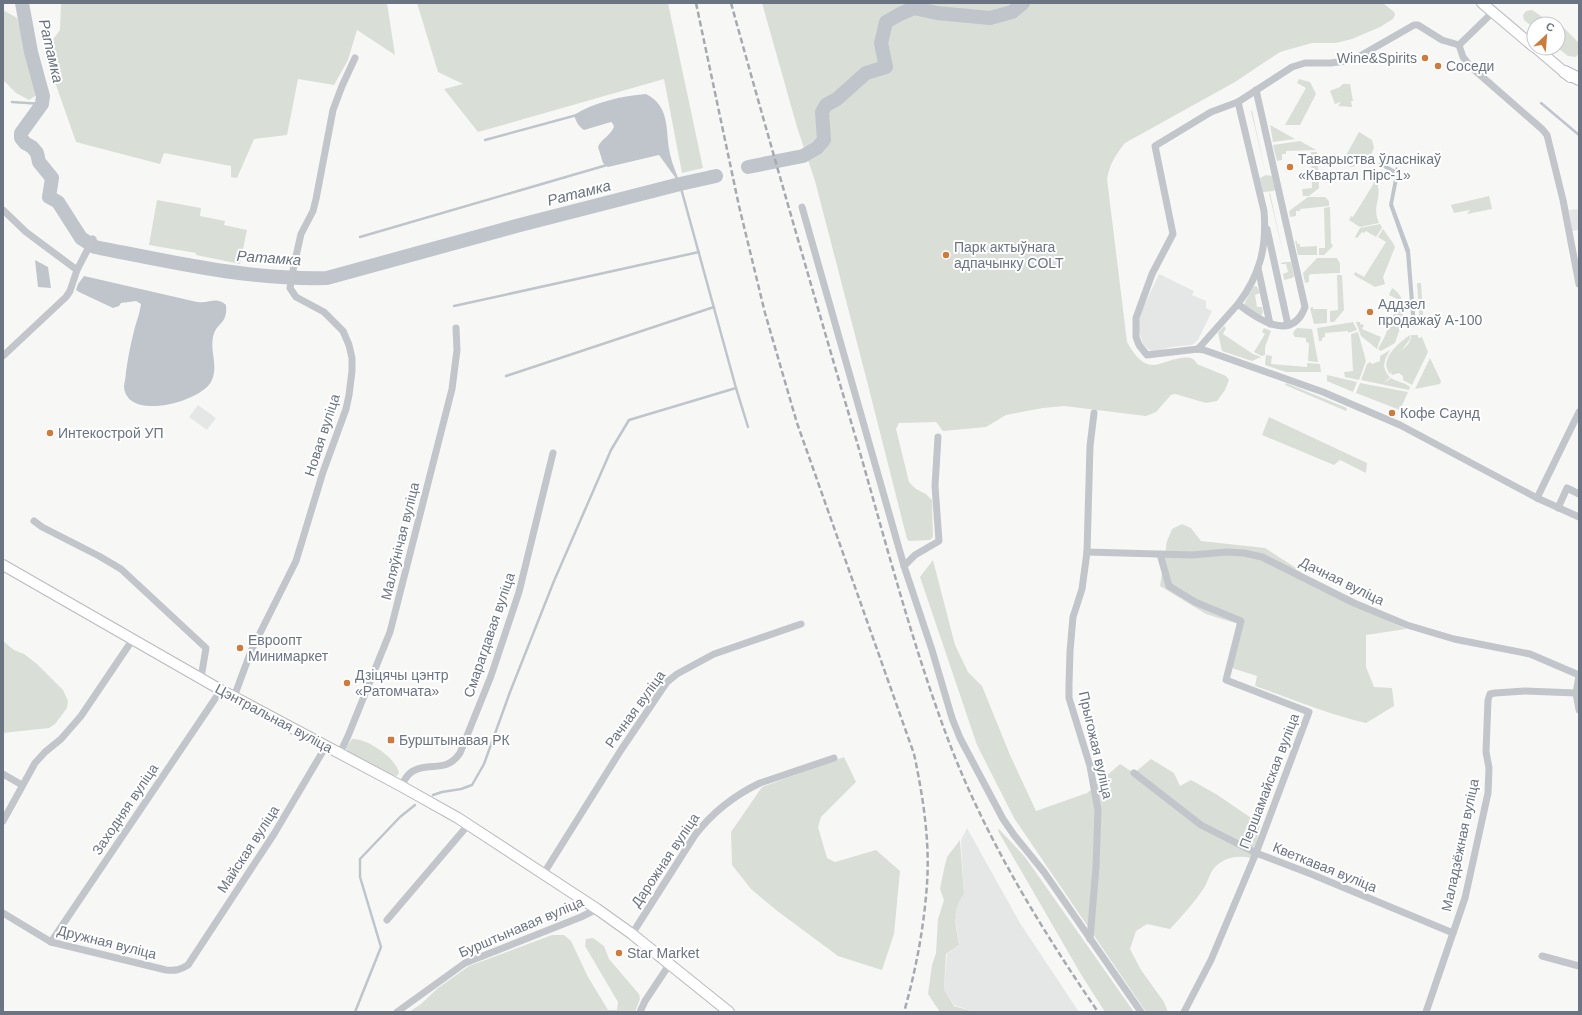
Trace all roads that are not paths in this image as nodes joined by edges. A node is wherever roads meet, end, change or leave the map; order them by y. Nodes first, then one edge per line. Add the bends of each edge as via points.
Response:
1 (1482, 3) edge
2 (1493, 12) junction
3 (1526, 40) edge
4 (1459, 45) junction
5 (1546, 56) edge
6 (355, 58) dead end
7 (1565, 72) junction
8 (1579, 79) edge
9 (1579, 84) edge
10 (1256, 90) junction
11 (1238, 102) junction
12 (802, 207) dead end
13 (3, 210) edge
14 (1264, 211) junction
15 (93, 239) dead end
16 (1258, 268) junction
17 (78, 270) junction
18 (1579, 284) edge
19 (1238, 304) junction
20 (1270, 324) junction
21 (1288, 325) junction
22 (456, 328) dead end
23 (1198, 349) junction
24 (3, 356) edge
25 (1579, 412) edge
26 (1094, 413) dead end
27 (938, 437) dead end
28 (553, 453) dead end
29 (1579, 494) edge
30 (1537, 498) junction
31 (1558, 508) junction
32 (1579, 517) edge
33 (34, 521) dead end
34 (1087, 552) junction
35 (1160, 554) junction
36 (3, 565) edge
37 (904, 566) junction
38 (801, 624) dead end
39 (133, 639) junction
40 (1579, 675) edge
41 (201, 678) junction
42 (221, 690) junction
43 (1576, 692) junction
44 (234, 697) junction
45 (1579, 710) edge
46 (326, 746) junction
47 (340, 753) junction
48 (834, 758) dead end
49 (1134, 773) dead end
50 (3, 774) edge
51 (22, 785) junction
52 (401, 786) junction
53 (3, 821) edge
54 (468, 825) junction
55 (1256, 853) junction
56 (544, 873) junction
57 (597, 909) junction
58 (3, 913) edge
59 (387, 920) dead end
60 (1453, 933) junction
61 (632, 934) junction
62 (1090, 939) junction
63 (51, 942) junction
64 (1542, 956) dead end
65 (188, 965) joint
66 (669, 965) junction
67 (1579, 966) edge
68 (397, 1012) edge
69 (640, 1012) edge
70 (729, 1012) edge
71 (1141, 1012) edge
72 (1184, 1012) edge
73 (1426, 1012) edge

1 - 2 street
2 - 3 street
2 - 4 street
4 - 10 street via 1442,40 1414,25 1353,60 1305,63 1292,67
4 - 18 street via 1463,57 1471,68 1547,135
5 - 7 street
6 - 44 street, Новая вуліца via 333,110 316,199 301,234 290,288 296,297 324,312 343,331 349,345 352,372 346,409 323,472 296,561 251,651
7 - 8 highway
7 - 9 street
10 - 11 street
10 - 21 street via 1305,307 1297,320
11 - 14 street
11 - 23 street via 1211,112 1155,146 1173,234 1144,293 1136,318 1136,336 1139,346 1147,355
12 - 37 street
13 - 17 street via 26,232
14 - 16 street via 1264,248
14 - 21 street
15 - 17 street
16 - 19 street
16 - 20 street
17 - 24 street via 66,297
19 - 20 street via 1250,314
19 - 23 street
20 - 21 street
22 - 47 street, Маляўнічая вуліца via 457,350 452,389 390,632
23 - 30 street via 1323,392 1400,425
25 - 30 street
26 - 34 street, Прыгожая вуліца via 1090,446
27 - 37 street via 935,486 938,542 916,555
28 - 52 street, Смарагдавая вуліца via 519,592 491,676 460,753 445,766 412,771
29 - 31 street via 1567,488
30 - 31 street
31 - 32 street
33 - 41 street via 113,563 129,575 206,648
34 - 35 street, Дачная вуліца
34 - 62 street, Прыгожая вуліца via 1082,589 1073,617 1069,684 1070,698 1090,766 1098,810
35 - 40 street, Дачная вуліца via 1228,552 1262,557 1354,603 1407,625 1454,639 1530,654
35 - 55 street, Першамайская вуліца via 1169,586 1195,602 1241,621 1226,680 1309,712
36 - 39 street, Цэнтральная вуліца
37 - 62 street via 960,738 1003,819 1044,872
38 - 56 street, Рачная вуліца via 714,654 667,682
39 - 41 street, Цэнтральная вуліца
39 - 51 street via 81,716 62,739 45,752
40 - 43 street
41 - 42 street, Цэнтральная вуліца
42 - 44 street, Цэнтральная вуліца
42 - 63 street, Заходняя вуліца
43 - 45 street
43 - 60 street, Маладзёжная вуліца via 1524,691 1490,694 1486,752 1489,768 1488,793 1465,898
44 - 46 street, Цэнтральная вуліца
46 - 47 street, Цэнтральная вуліца
46 - 65 street, Майская вуліца via 274,834
47 - 52 street, Цэнтральная вуліца
48 - 61 street, Дарожная вуліца via 760,783 715,813 695,835
49 - 55 street, Кветкавая вуліца via 1201,825
50 - 51 street
51 - 53 street
52 - 54 street, Цэнтральная вуліца
54 - 56 street, Цэнтральная вуліца
54 - 59 street
55 - 60 street, Кветкавая вуліца
55 - 72 street, Першамайская вуліца via 1211,960
56 - 57 street, Цэнтральная вуліца
57 - 61 street, Цэнтральная вуліца
57 - 68 street, Бурштынавая вуліца via 465,963
58 - 63 street, Дружная вуліца
60 - 73 street, Маладзёжная вуліца
61 - 66 street, Цэнтральная вуліца
62 - 71 street
63 - 65 street, Дружная вуліца via 166,970 175,971
64 - 67 street
66 - 69 street
66 - 70 street, Цэнтральная вуліца

